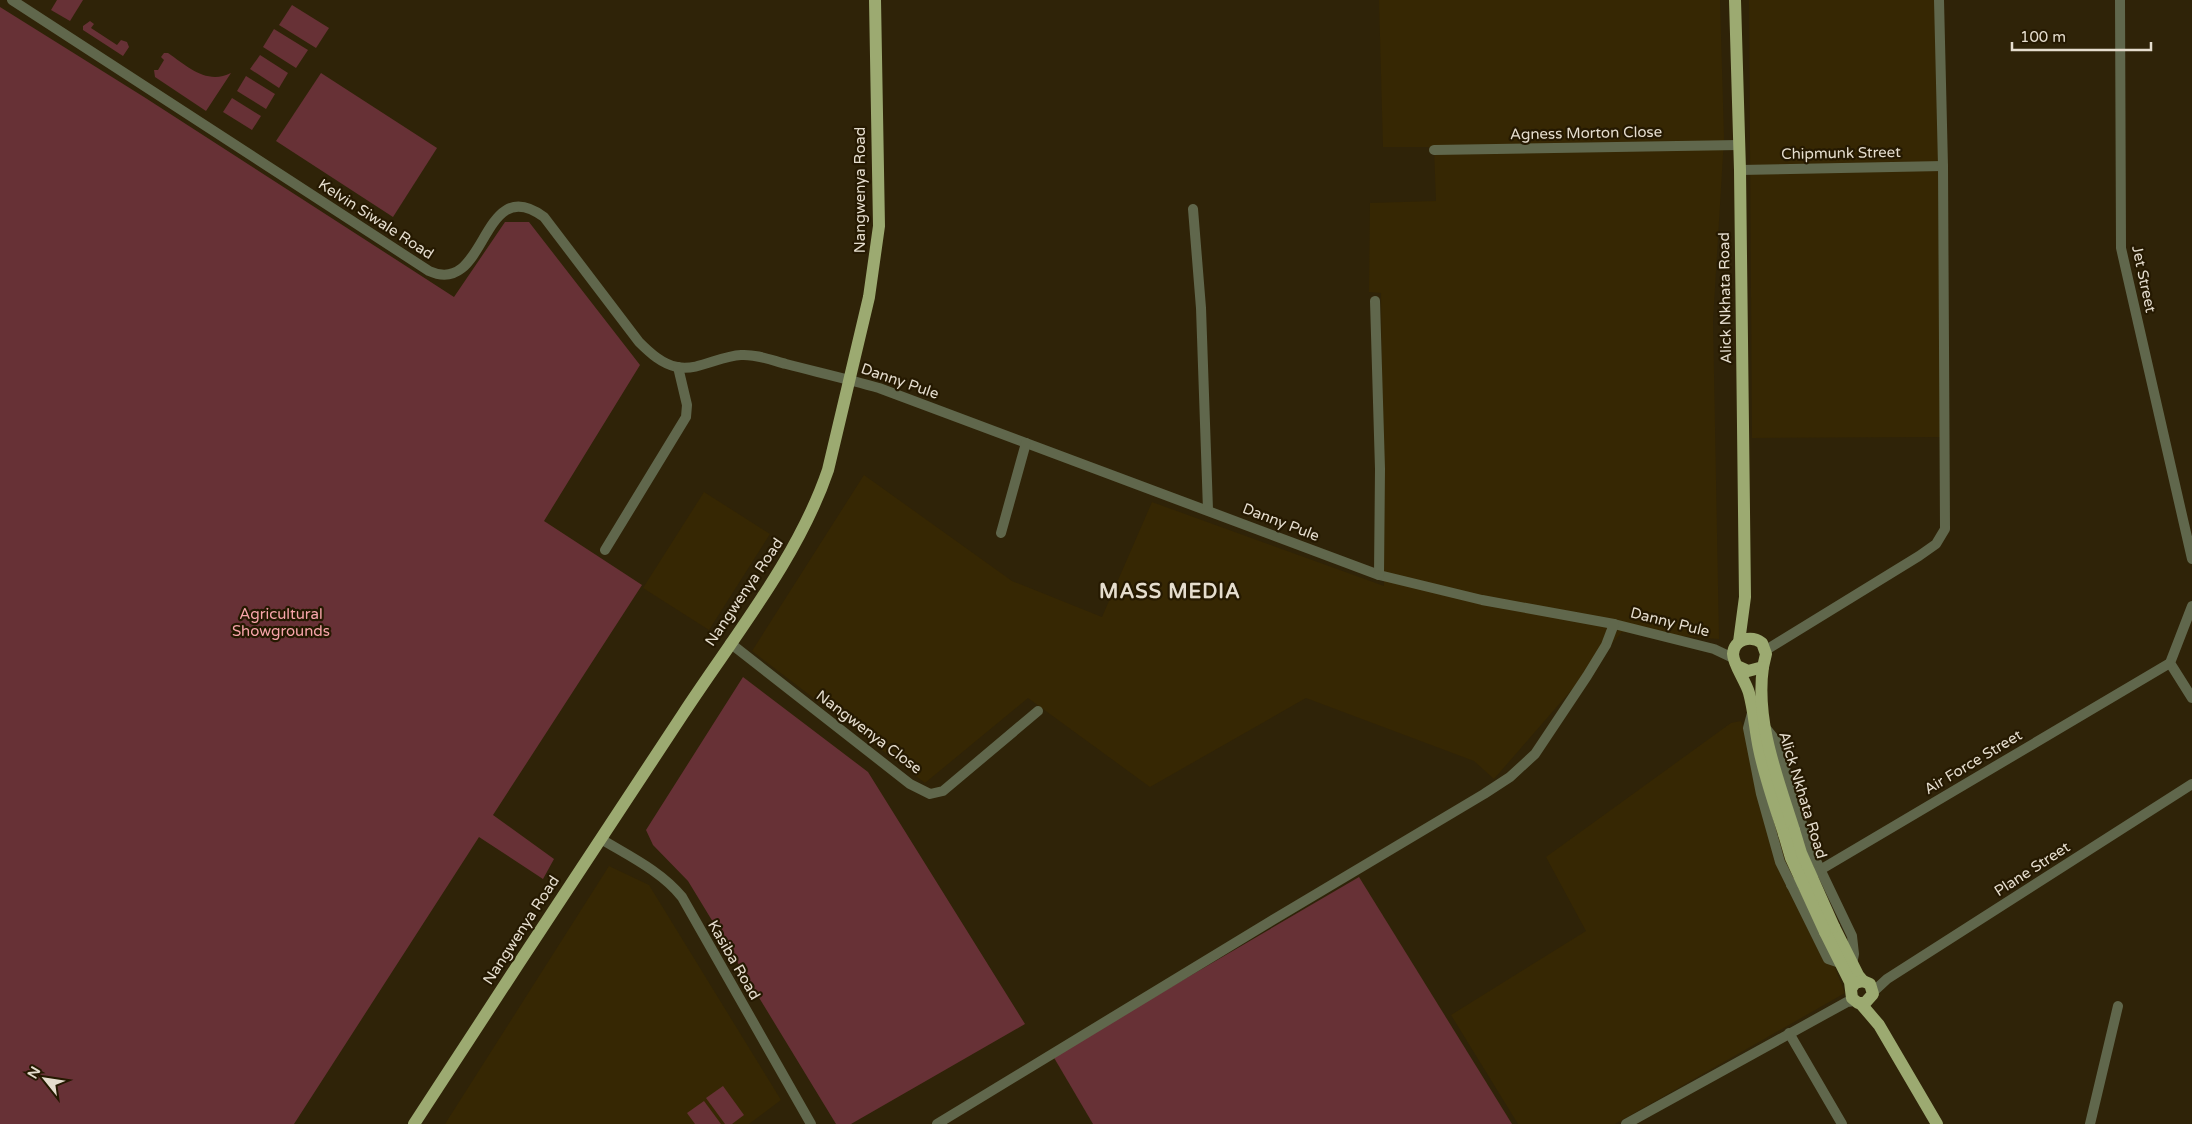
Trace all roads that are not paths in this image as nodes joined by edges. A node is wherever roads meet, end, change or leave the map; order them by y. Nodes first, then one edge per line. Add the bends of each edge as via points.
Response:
1 (12, 0) edge
2 (875, 0) edge
3 (1736, 0) edge
4 (1939, 0) edge
5 (2120, 0) edge
6 (1739, 145) junction
7 (1434, 150) dead end
8 (1943, 166) junction
9 (1740, 170) junction
10 (1193, 209) dead end
11 (1375, 301) dead end
12 (678, 367) junction
13 (850, 380) junction
14 (1026, 443) junction
15 (1208, 510) junction
16 (1001, 533) dead end
17 (605, 550) dead end
18 (2192, 559) edge
19 (1379, 575) junction
20 (1745, 597) junction
21 (2192, 606) edge
22 (1614, 624) junction
23 (730, 643) junction
24 (1738, 643) junction
25 (1762, 645) junction
26 (1714, 649) junction
27 (1735, 662) junction
28 (2170, 663) junction
29 (1762, 667) junction
30 (2192, 698) edge
31 (1753, 708) junction
32 (1038, 711) dead end
33 (1765, 726) junction
34 (2192, 784) edge
35 (1789, 832) junction
36 (601, 839) junction
37 (1820, 870) junction
38 (1791, 884) junction
39 (1846, 963) junction
40 (1860, 993) junction
41 (2118, 1006) dead end
42 (1789, 1033) junction
43 (414, 1124) edge
44 (811, 1124) edge
45 (938, 1124) edge
46 (1626, 1124) edge
47 (1842, 1124) edge
48 (1937, 1124) edge
49 (2090, 1124) edge

1 - 12 street, Kelvin Siwale Road via 440,276 454,276 465,267 506,210 526,207 534,210 544,217 646,349 656,358
2 - 13 main road, Nangwenya Road via 879,226 870,297
3 - 6 main road, Alick Nkhata Road
4 - 8 street
5 - 18 street, Jet Street via 2121,248
6 - 7 street, Agness Morton Close
6 - 9 main road, Alick Nkhata Road
8 - 9 street, Chipmunk Street
8 - 25 street via 1945,529 1936,544 1919,556
9 - 20 main road, Alick Nkhata Road
10 - 15 street via 1201,308
11 - 19 street via 1380,469
12 - 13 street, Kelvin Siwale Road via 692,367 741,355
12 - 17 street via 687,405 686,417
13 - 14 street, Danny Pule
13 - 23 main road, Nangwenya Road via 818,498 797,541
14 - 15 street, Danny Pule
14 - 16 street
15 - 19 street, Danny Pule
19 - 22 street, Danny Pule via 1482,600
20 - 24 main road, Alick Nkhata Road
20 - 25 main road, Alick Nkhata Road via 1750,623
21 - 28 street
22 - 26 street, Danny Pule
22 - 45 street via 1606,645 1564,714 1535,754 1510,776
23 - 32 street, Nangwenya Close via 910,784 930,794 943,791
23 - 36 main road, Nangwenya Road
24 - 25 main road via 1748,639
24 - 26 street, Danny Pule
24 - 27 main road
25 - 29 main road via 1766,658
26 - 27 street, Danny Pule
27 - 29 main road via 1748,671
27 - 31 main road, Alick Nkhata Road
28 - 30 street
28 - 37 street, Air Force Street
29 - 33 main road, Alick Nkhata Road
31 - 35 main road, Alick Nkhata Road via 1765,775
31 - 38 street, Alick Nkhata Road via 1748,728 1761,794 1780,862
33 - 35 main road, Alick Nkhata Road
33 - 37 street via 1777,742 1809,846
34 - 40 street, Plane Street via 1888,979
35 - 39 main road, Alick Nkhata Road, bridge via 1791,858
36 - 43 main road, Nangwenya Road
36 - 44 street, Kasiba Road via 674,887
37 - 38 street, Air Force Street
37 - 39 street via 1852,936 1854,954
38 - 39 street, Alick Nkhata Road via 1828,959
39 - 40 main road, Alick Nkhata Road
40 - 42 street, Plane Street
40 - 48 main road, Alick Nkhata Road
41 - 49 street
42 - 46 street, Plane Street
42 - 47 street

